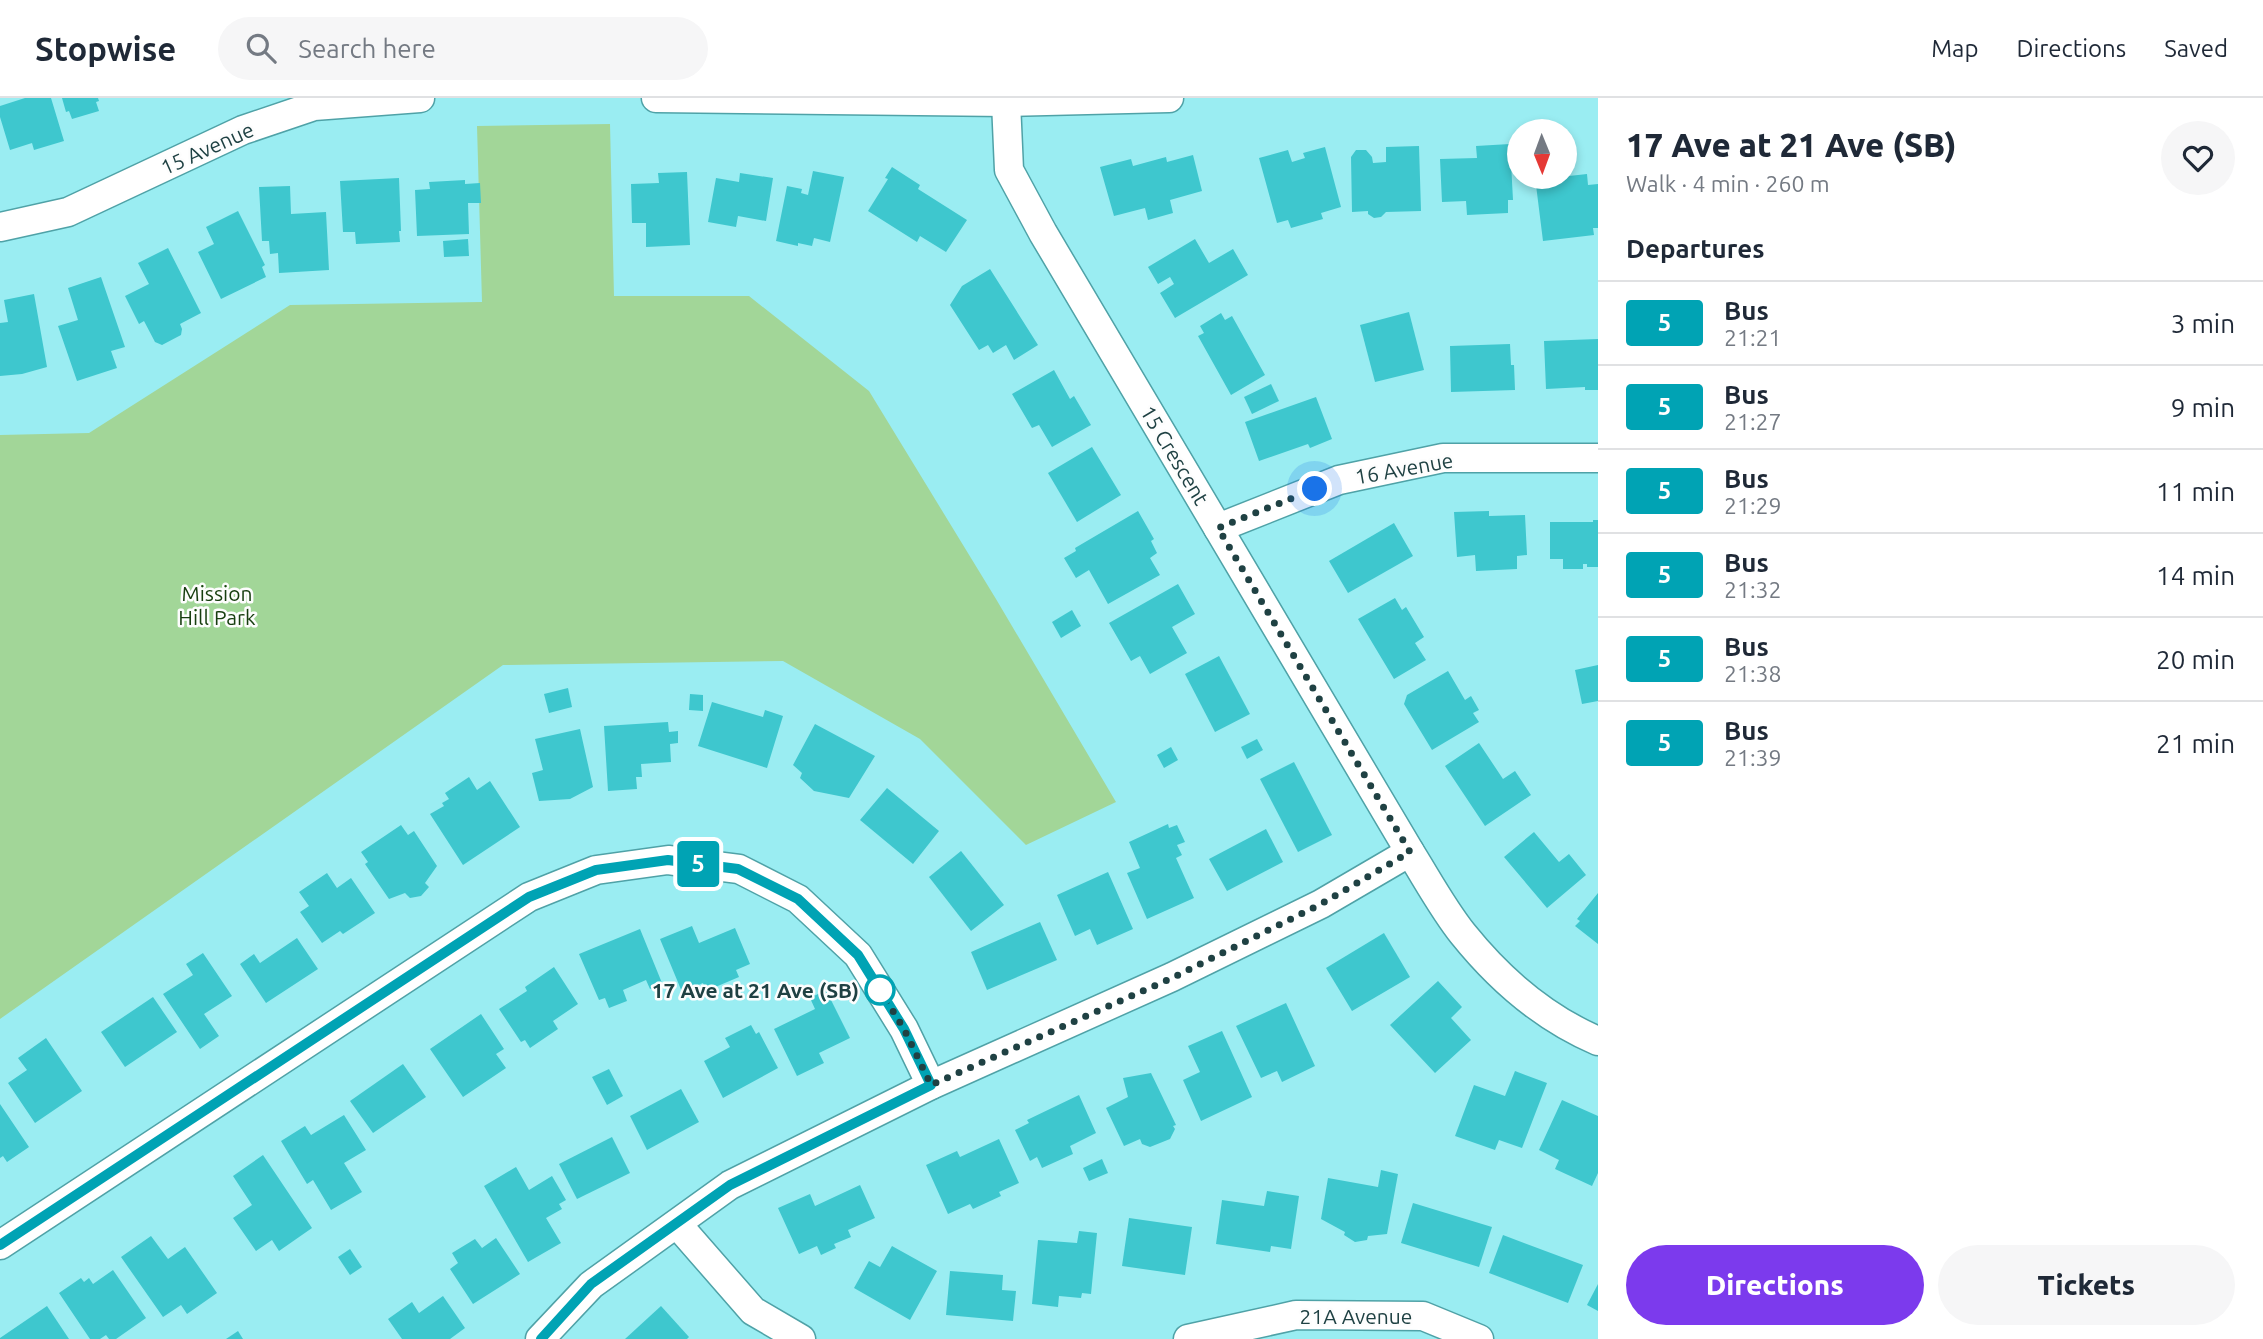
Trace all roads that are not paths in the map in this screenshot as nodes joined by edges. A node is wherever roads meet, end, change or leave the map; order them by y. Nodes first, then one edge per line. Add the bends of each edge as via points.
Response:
1 (420, 98) edge
2 (656, 98) edge
3 (1169, 98) edge
4 (1006, 102) junction
5 (0, 227) edge
6 (1598, 458) edge
7 (1218, 528) junction
8 (1410, 852) junction
9 (1598, 1041) edge
10 (931, 1085) junction
11 (677, 1224) junction
12 (0, 1245) edge
13 (540, 1339) edge
14 (801, 1339) edge
15 (1188, 1339) edge
16 (1479, 1339) edge

1 - 5 street, 15 Avenue via 314,106 243,130 68,212
2 - 4 street
3 - 4 street
4 - 7 street, 15 Crescent via 1009,170
6 - 7 street, 16 Avenue via 1443,458 1339,480
7 - 8 street, 15 Crescent
8 - 9 street, 15 Crescent via 1462,933 1510,986 1570,1029
8 - 10 street via 1321,904 1172,978
10 - 11 street via 730,1185
10 - 12 street via 904,1029 858,955 798,899 738,869 668,860 596,870 529,897
11 - 13 street via 591,1284
11 - 14 street via 753,1311
15 - 16 street, 21A Avenue via 1296,1315 1423,1316

